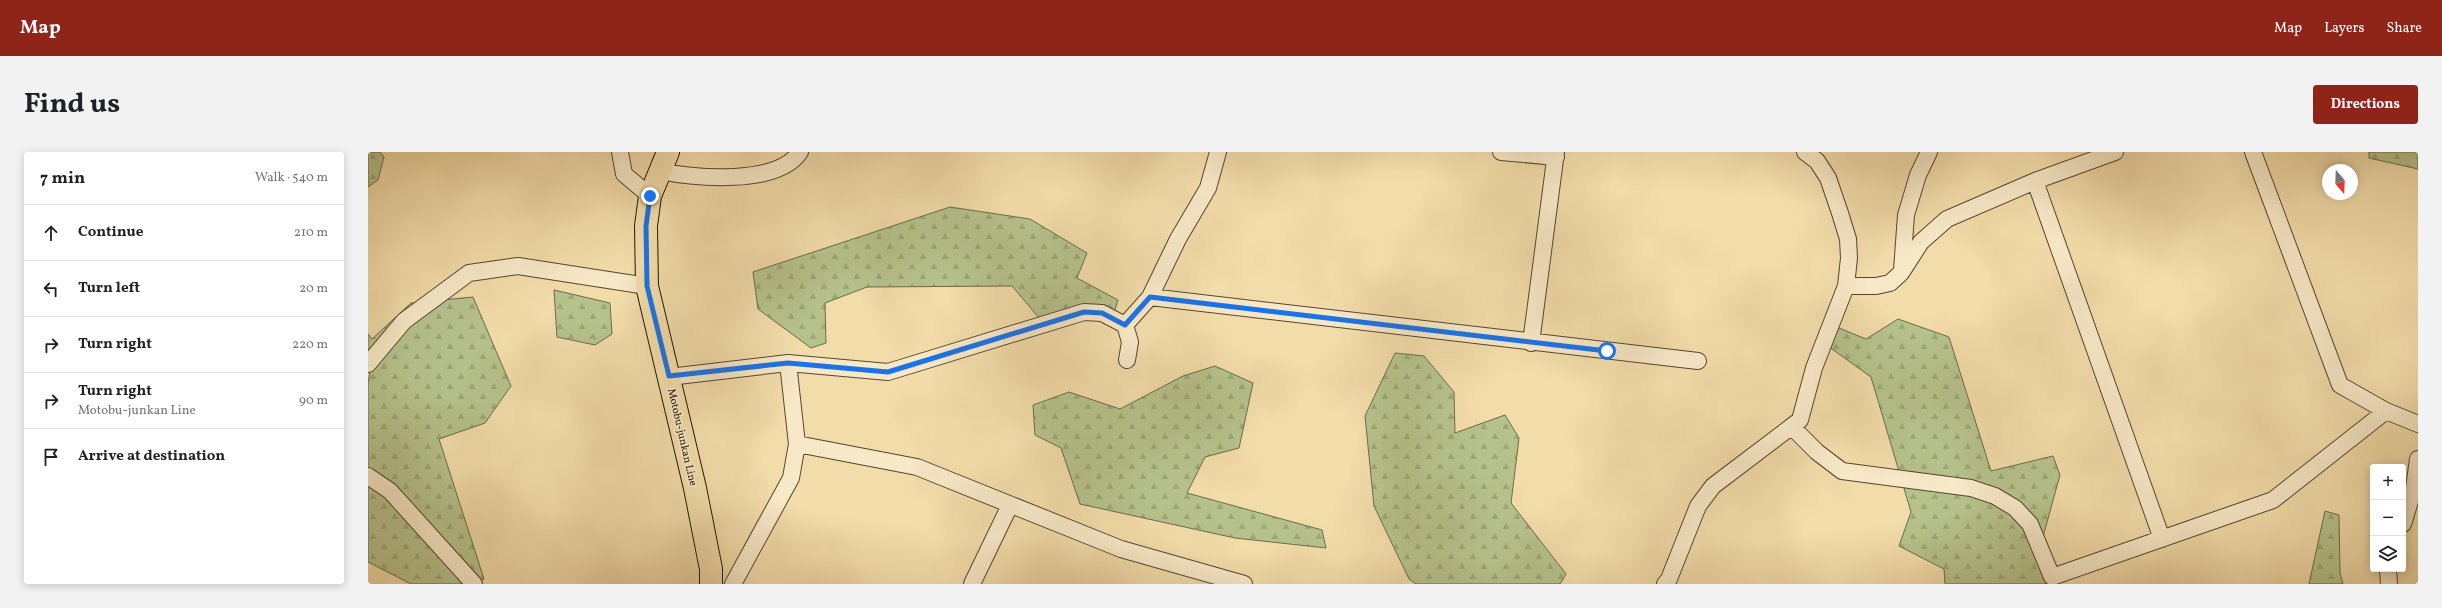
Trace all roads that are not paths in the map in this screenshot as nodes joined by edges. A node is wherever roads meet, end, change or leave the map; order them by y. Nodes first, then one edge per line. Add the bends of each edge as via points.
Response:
1 (620, 152) edge
2 (800, 152) edge
3 (1218, 152) edge
4 (1501, 152) edge
5 (1805, 152) edge
6 (1929, 152) edge
7 (2115, 152) edge
8 (2253, 152) edge
9 (1556, 155) edge
10 (664, 161) edge
11 (2036, 181) junction
12 (650, 196) junction
13 (1901, 273) junction
14 (647, 286) junction
15 (1846, 286) junction
16 (1150, 297) junction
17 (1125, 325) junction
18 (1530, 342) junction
19 (1127, 360) dead end
20 (1698, 361) dead end
21 (788, 363) junction
22 (368, 364) edge
23 (669, 376) junction
24 (2386, 411) junction
25 (2418, 424) edge
26 (1793, 428) junction
27 (797, 444) junction
28 (2418, 459) edge
29 (368, 476) edge
30 (1010, 505) junction
31 (2406, 514) edge
32 (2162, 539) junction
33 (2388, 572) edge
34 (474, 584) edge
35 (711, 584) edge
36 (734, 584) edge
37 (972, 584) edge
38 (1244, 584) edge
39 (1665, 584) edge
40 (2389, 584) edge

1 - 12 street via 624,174
2 - 10 street via 793,162 736,178 678,175
3 - 16 street via 1208,188 1178,239
4 - 9 street
5 - 15 street via 1817,160 1828,178 1848,239
6 - 13 street via 1918,175 1906,215
7 - 11 street
8 - 24 street via 2340,385
9 - 18 street
10 - 12 main road, Motobu-junkan Line
11 - 13 street via 1947,219 1921,242
11 - 32 street
12 - 14 main road, Motobu-junkan Line via 646,226
13 - 15 street via 1890,283 1876,286
14 - 22 street via 518,266 470,274 404,321
14 - 23 main road, Motobu-junkan Line
15 - 26 street via 1814,368 1800,420
16 - 17 street
16 - 18 street
17 - 19 street via 1130,342
17 - 21 street via 1102,313 1084,312 888,372
18 - 20 street
21 - 23 street
21 - 27 street
23 - 35 main road, Motobu-junkan Line via 695,488 711,569
24 - 25 street
24 - 32 street via 2273,500
26 - 32 street via 1817,452 1842,471 1971,488 1995,496 2016,508 2030,524 2052,577
26 - 39 street via 1713,486 1698,506
27 - 30 street via 917,467
27 - 36 street via 791,478
28 - 31 street via 2414,488
29 - 34 street via 390,491
30 - 37 street
30 - 38 street via 1145,557
33 - 40 street

